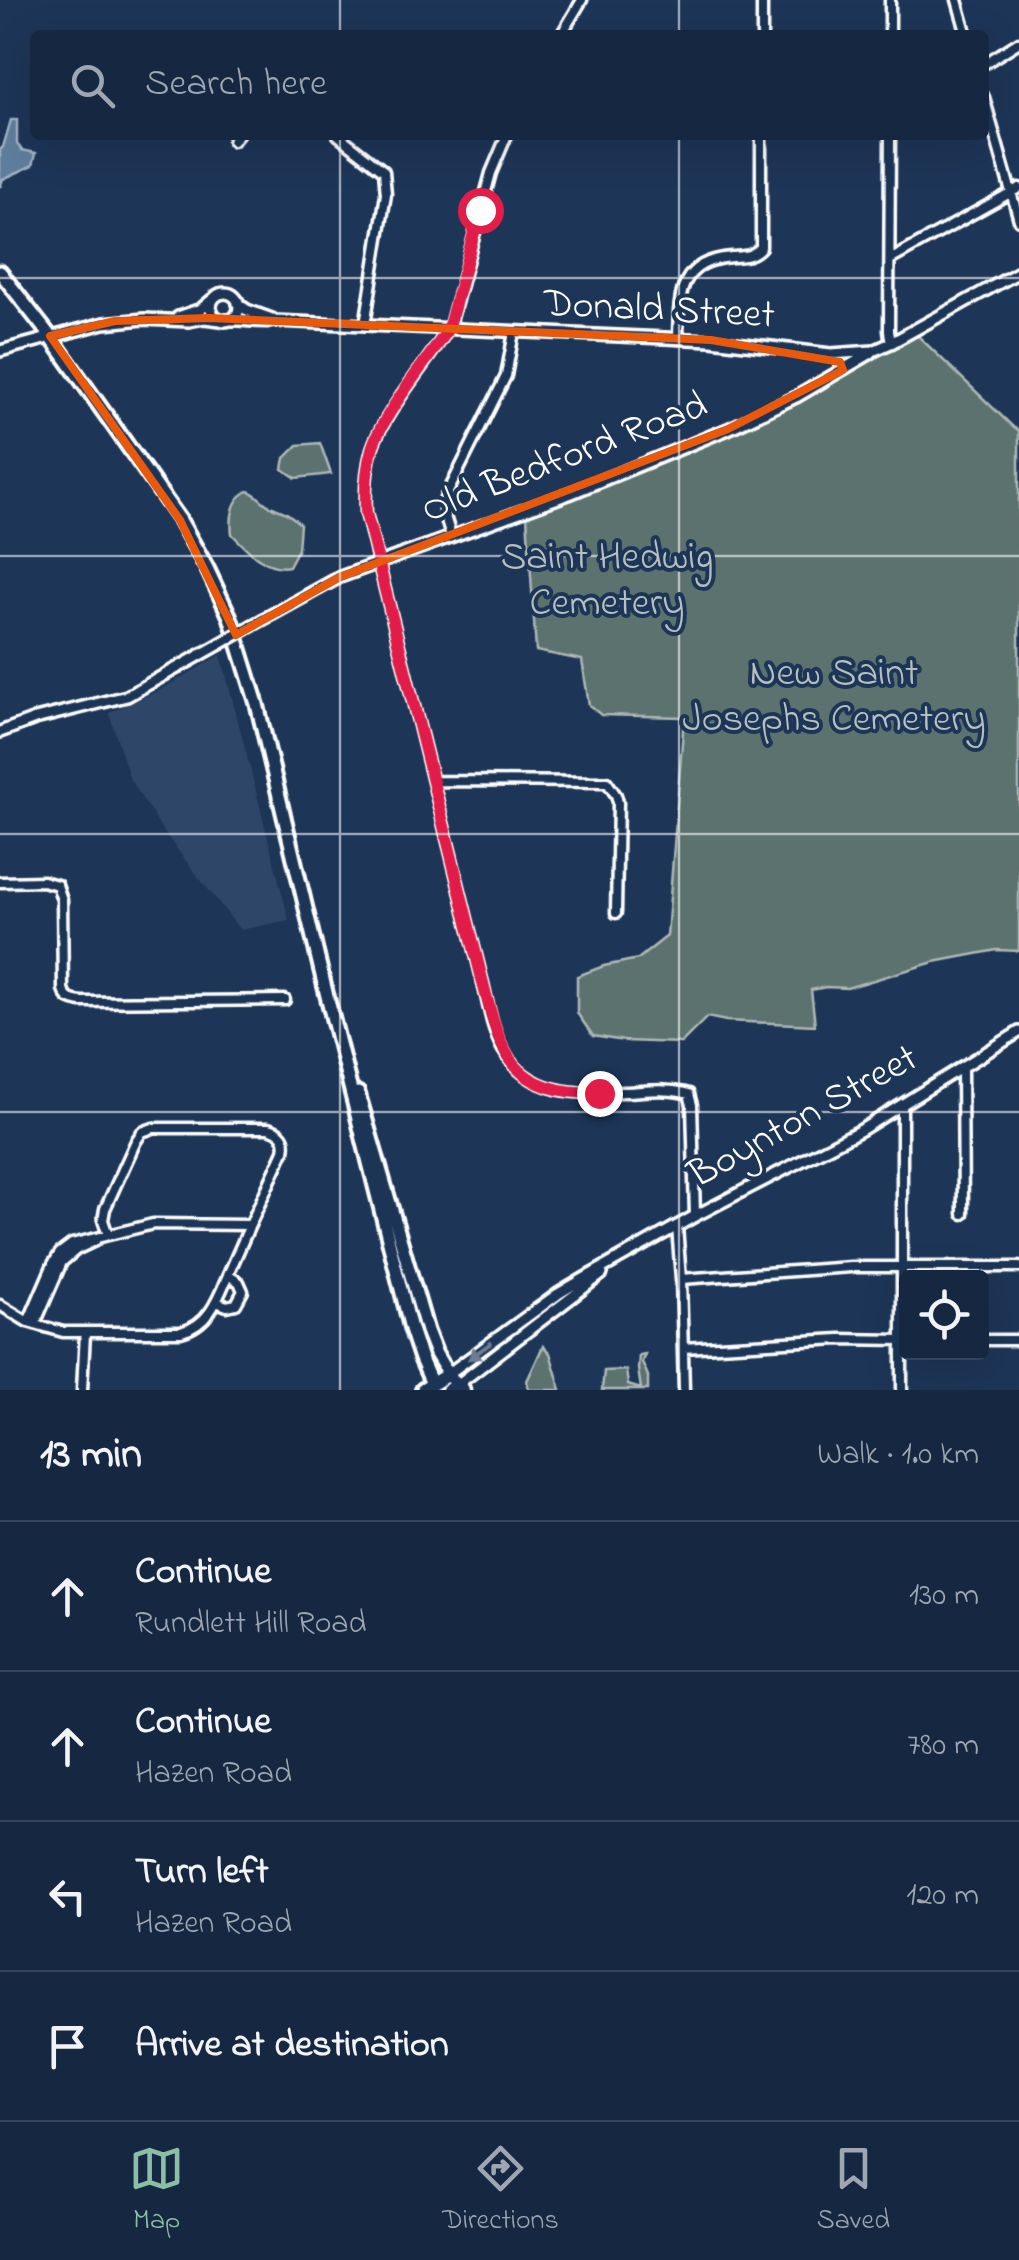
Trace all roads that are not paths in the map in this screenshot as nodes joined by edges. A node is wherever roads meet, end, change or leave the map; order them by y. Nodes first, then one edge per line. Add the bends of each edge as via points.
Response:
1 (582, 0) edge
2 (762, 0) edge
3 (890, 0) edge
4 (957, 0) edge
5 (564, 30) edge
6 (762, 30) edge
7 (890, 30) edge
8 (966, 30) edge
9 (1019, 42) edge
10 (989, 61) edge
11 (989, 112) edge
12 (345, 140) edge
13 (505, 140) edge
14 (761, 140) edge
15 (890, 140) edge
16 (1015, 190) edge
17 (1019, 220) edge
18 (890, 260) junction
19 (0, 272) edge
20 (1019, 272) edge
21 (214, 298) junction
22 (238, 304) junction
23 (171, 320) junction
24 (223, 320) junction
25 (274, 321) junction
26 (366, 325) junction
27 (448, 328) junction
28 (514, 332) junction
29 (50, 336) junction
30 (678, 339) junction
31 (891, 343) junction
32 (0, 351) edge
33 (874, 352) junction
34 (831, 354) junction
35 (843, 370) junction
36 (450, 536) junction
37 (379, 562) junction
38 (0, 732) edge
39 (434, 781) junction
40 (0, 882) edge
41 (616, 913) dead end
42 (322, 969) junction
43 (285, 1000) dead end
44 (1019, 1032) edge
45 (962, 1067) junction
46 (902, 1105) junction
47 (963, 1214) dead end
48 (695, 1216) junction
49 (250, 1224) junction
50 (677, 1226) junction
51 (108, 1235) junction
52 (902, 1266) junction
53 (1019, 1267) edge
54 (902, 1270) edge
55 (228, 1275) junction
56 (681, 1278) junction
57 (216, 1302) junction
58 (0, 1305) edge
59 (31, 1323) junction
60 (86, 1333) junction
61 (899, 1340) edge
62 (989, 1340) edge
63 (1019, 1340) edge
64 (683, 1348) junction
65 (903, 1360) edge
66 (454, 1385) edge
67 (431, 1388) edge
68 (82, 1390) edge
69 (684, 1390) edge
70 (902, 1390) edge

1 - 5 street
2 - 6 street
3 - 7 street
4 - 8 street
9 - 10 street
11 - 16 street
12 - 26 street via 386,177
13 - 27 street
14 - 30 street via 761,247 692,271 682,290
15 - 18 street
16 - 17 street
16 - 18 street
18 - 31 street
19 - 29 main road
20 - 31 street, Donald Street
21 - 22 street, Donald Street via 230,294
21 - 23 street, Donald Street
21 - 24 street via 211,311
22 - 24 street via 237,313
22 - 25 street, Donald Street
23 - 24 street, Donald Street
23 - 29 street, Donald Street via 104,322
24 - 25 street, Donald Street
25 - 26 street, Donald Street
26 - 27 street, Donald Street
27 - 28 street, Donald Street
27 - 37 street via 373,444 366,513
28 - 30 street, Donald Street
28 - 36 street via 506,376 445,498
29 - 32 street, Donald Street
29 - 42 main road via 180,520 219,592 251,681
30 - 34 street, Donald Street
31 - 33 street, Donald Street
33 - 34 street, Donald Street
33 - 35 street, Old Bedford Road
34 - 35 street
35 - 36 street, Old Bedford Road via 654,461
36 - 37 street, Old Bedford Road
37 - 38 street, Old Bedford Road, bridge via 325,584 127,696
37 - 39 street
39 - 41 street via 607,782 618,802
39 - 48 street via 502,1049 533,1081 554,1090 689,1094
40 - 43 street via 57,885 63,989 70,1000
42 - 66 main road via 426,1331
42 - 67 main road via 410,1329
44 - 45 street, Boynton Street
45 - 46 street, Boynton Street
45 - 47 street
46 - 48 street, Boynton Street
46 - 52 street
48 - 50 street, Boynton Street
49 - 51 street via 152,1224
49 - 51 street via 284,1151 282,1134 268,1128 153,1128 136,1141 105,1210
49 - 55 street
50 - 56 street
50 - 66 street, Boynton Street via 620,1260
51 - 59 street via 60,1253
52 - 53 street
52 - 54 street
52 - 56 street
55 - 57 street
55 - 57 street via 242,1286 242,1296 232,1306
56 - 64 street
57 - 60 street via 198,1325 182,1332
58 - 59 street
59 - 60 street
60 - 68 street
61 - 64 street
62 - 63 street
64 - 69 street
65 - 70 street
66 - 67 highway

